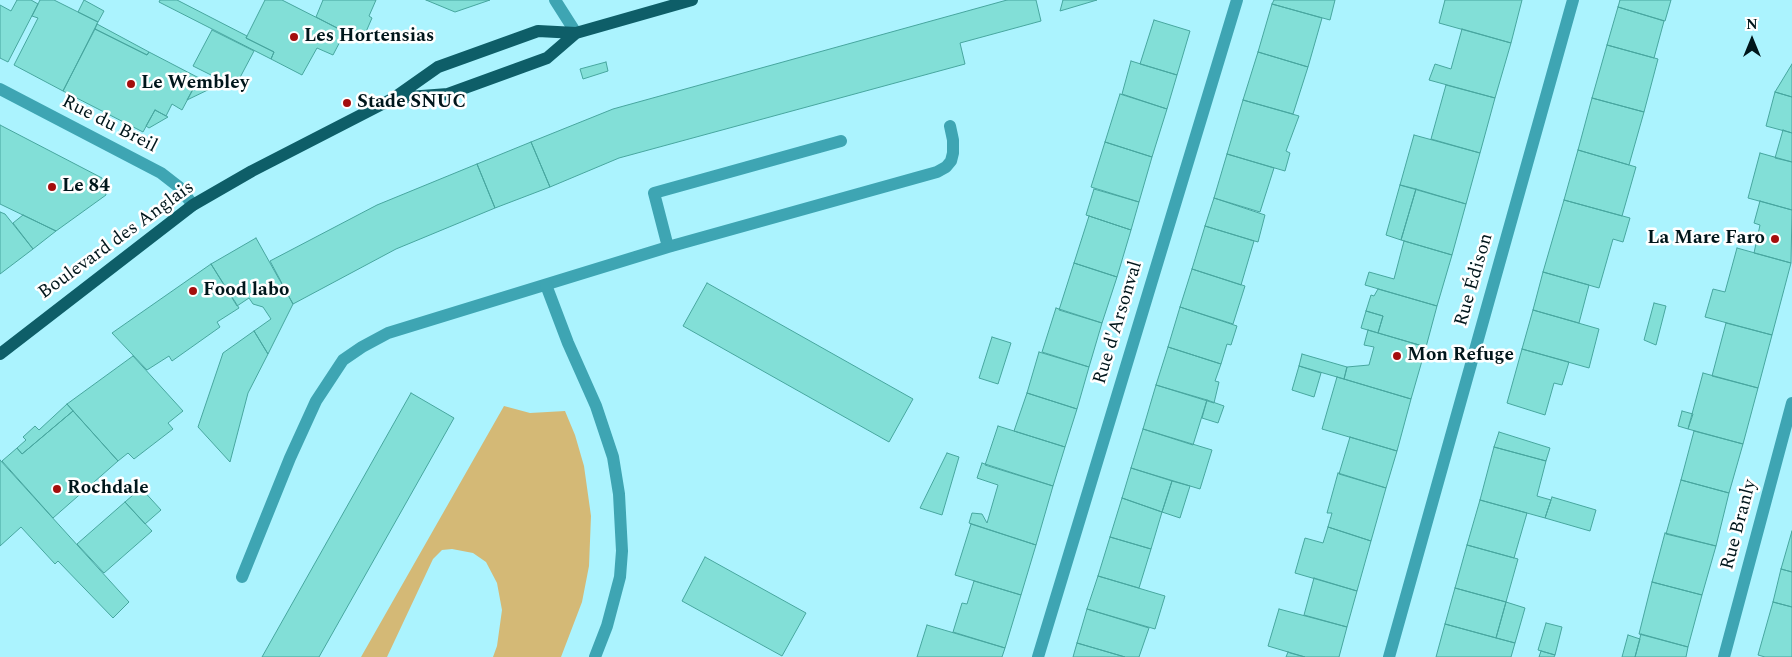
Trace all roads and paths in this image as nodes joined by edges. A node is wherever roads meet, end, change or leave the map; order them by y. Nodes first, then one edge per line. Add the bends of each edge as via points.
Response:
1 (555, 0) edge
2 (692, 0) edge
3 (1236, 0) edge
4 (1573, 0) edge
5 (576, 33) junction
6 (0, 90) edge
7 (394, 98) junction
8 (950, 126) dead end
9 (841, 140) dead end
10 (192, 205) junction
11 (668, 247) junction
12 (546, 285) junction
13 (0, 354) edge
14 (1792, 403) edge
15 (242, 576) dead end
16 (595, 657) edge
17 (1038, 657) edge
18 (1389, 657) edge
19 (1724, 657) edge

1 - 5 street
2 - 5 main road, Boulevard des Anglais
3 - 17 street, Rue d'Arsonval
4 - 18 street, Rue Édison
5 - 7 main road, Boulevard des Anglais via 547,58 448,94
5 - 7 main road, Boulevard des Anglais via 538,31 438,67
6 - 10 street, Rue du Breil via 161,172 180,187
7 - 10 main road, Boulevard des Anglais
8 - 11 street via 953,153 946,167 937,172
9 - 11 street via 654,193
10 - 13 main road, Boulevard des Anglais
11 - 12 street
12 - 15 street via 388,333 344,360 316,401
12 - 16 street via 596,406 613,458 619,494 620,577
14 - 19 street, Rue Branly

